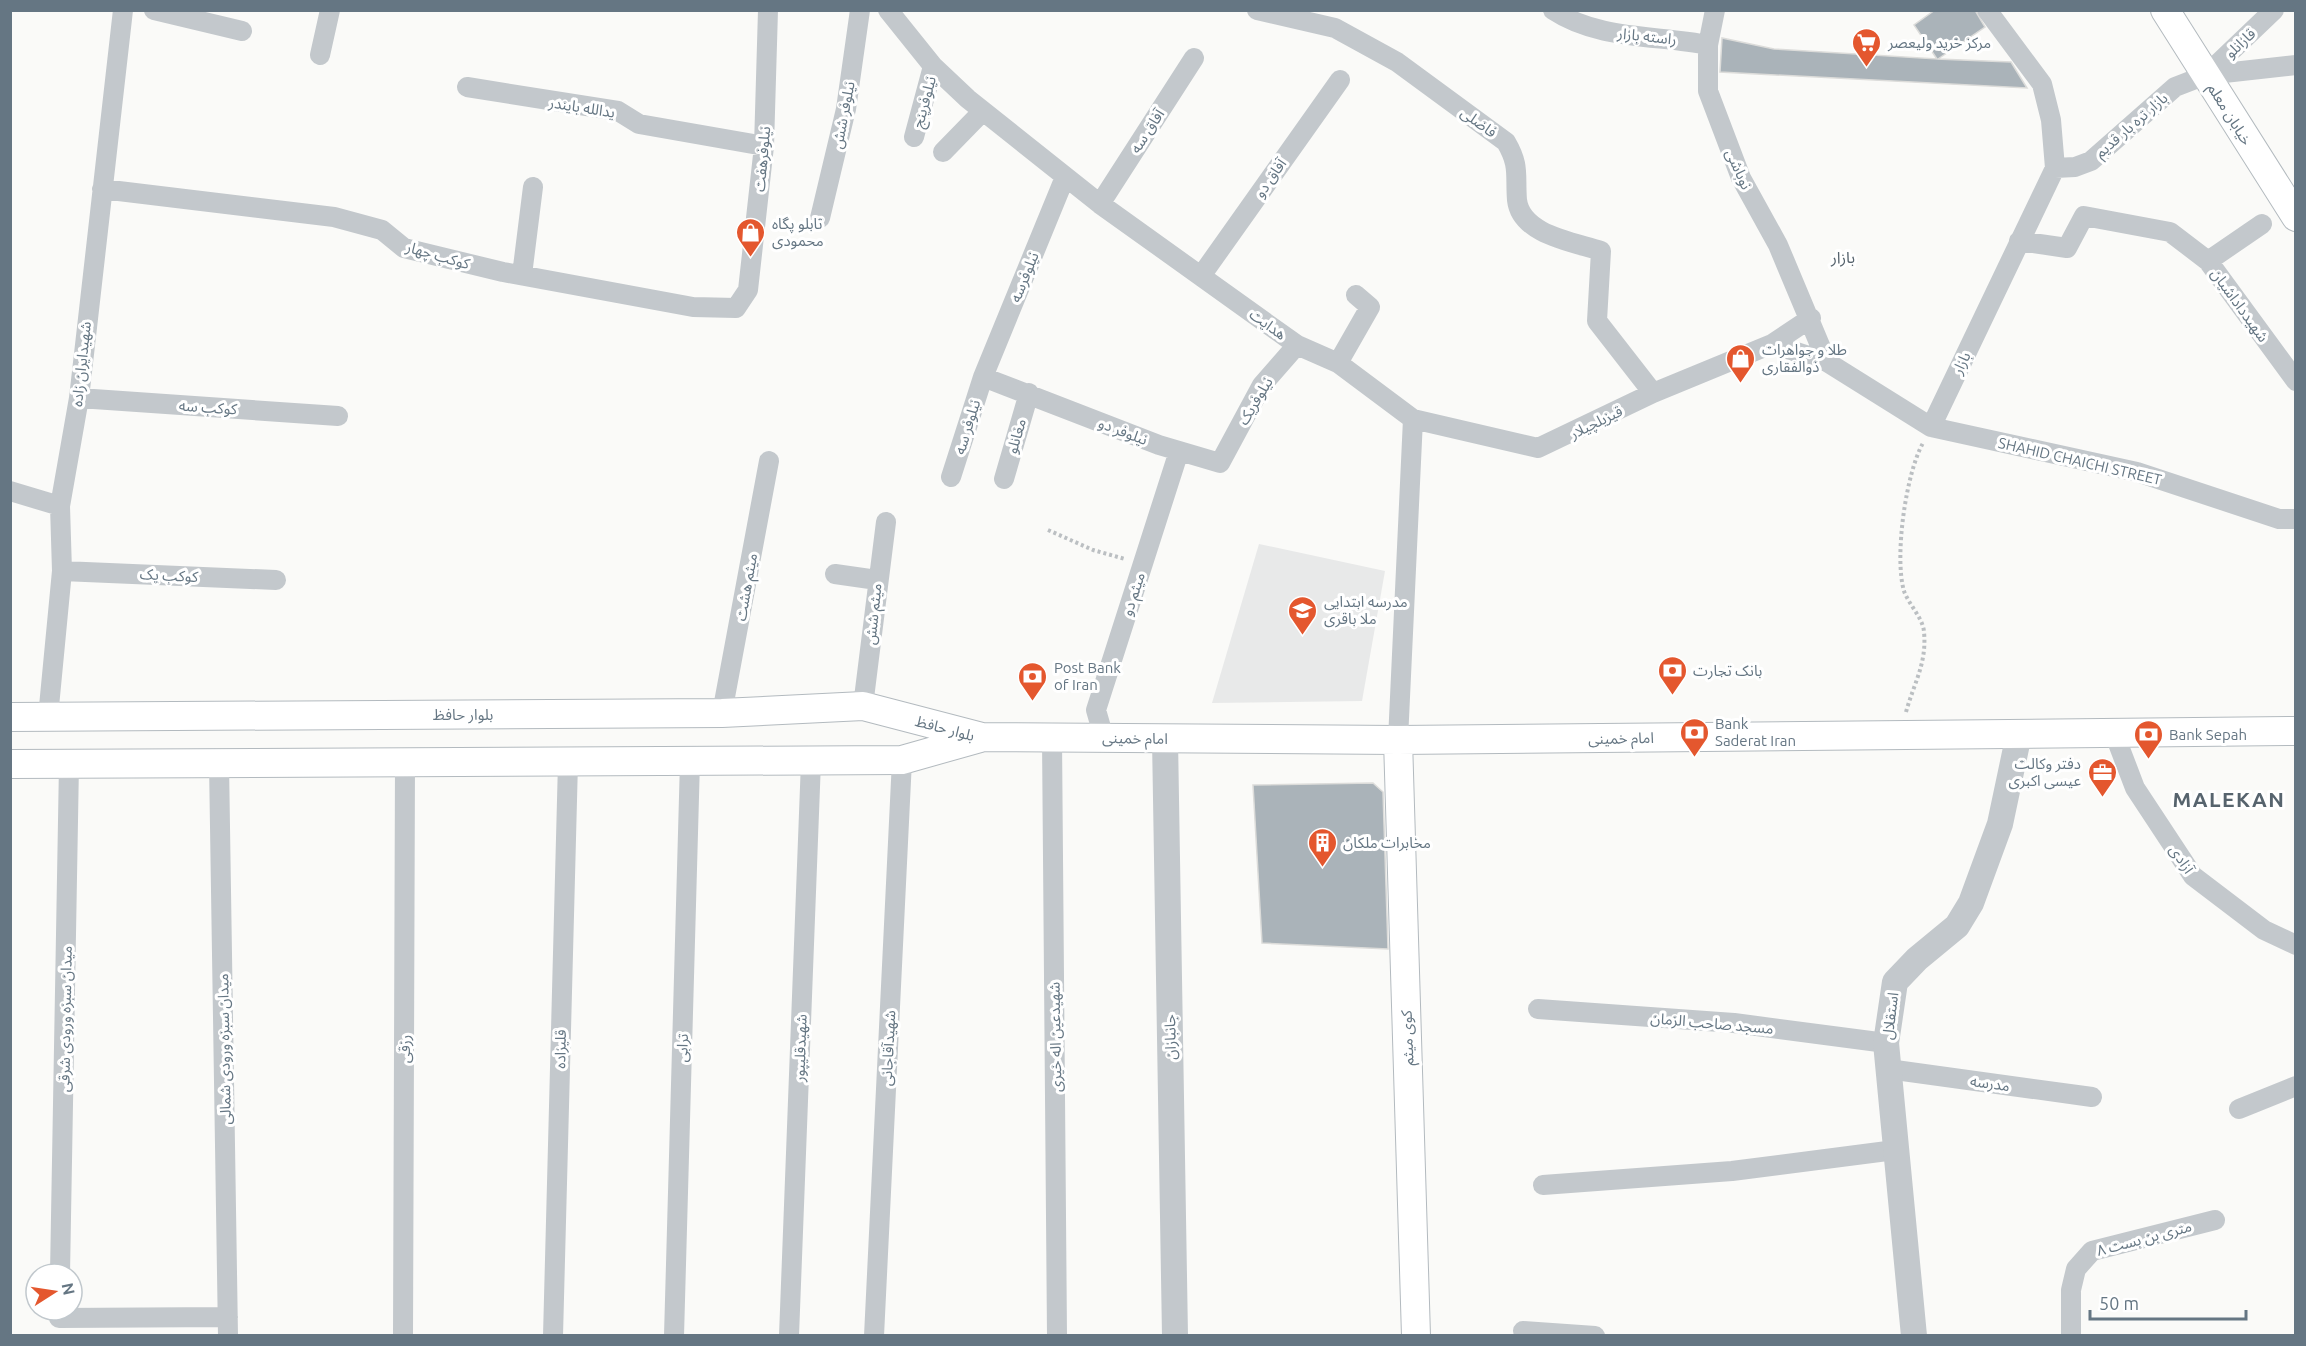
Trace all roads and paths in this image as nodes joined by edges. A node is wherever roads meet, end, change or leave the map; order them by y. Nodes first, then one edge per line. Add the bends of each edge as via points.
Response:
1 (154, 10) edge
2 (330, 10) edge
3 (860, 10) edge
4 (888, 10) edge
5 (1257, 10) edge
6 (1553, 10) edge
7 (1715, 10) edge
8 (1987, 10) edge
9 (2165, 10) edge
10 (2274, 10) edge
11 (767, 11) edge
12 (119, 12) edge
13 (242, 31) dead end
14 (1708, 45) junction
15 (320, 55) dead end
16 (1194, 58) dead end
17 (2295, 65) edge
18 (933, 66) junction
19 (2206, 75) junction
20 (1340, 80) dead end
21 (467, 87) dead end
22 (983, 111) junction
23 (914, 137) dead end
24 (764, 146) junction
25 (943, 152) dead end
26 (2055, 168) junction
27 (1065, 177) junction
28 (533, 187) dead end
29 (102, 189) junction
30 (1100, 204) junction
31 (2295, 217) edge
32 (820, 218) dead end
33 (2262, 224) dead end
34 (2019, 241) junction
35 (2208, 261) junction
36 (522, 275) junction
37 (1201, 276) junction
38 (1356, 295) dead end
39 (706, 309) joint
40 (1810, 318) junction
41 (1772, 344) junction
42 (1297, 345) junction
43 (1827, 362) junction
44 (1338, 363) junction
45 (982, 376) junction
46 (2295, 381) edge
47 (1029, 393) junction
48 (1653, 393) junction
49 (79, 398) junction
50 (338, 416) dead end
51 (1413, 419) junction
52 (1931, 428) junction
53 (1179, 451) junction
54 (769, 461) dead end
55 (1220, 463) joint
56 (951, 477) dead end
57 (1004, 479) dead end
58 (10, 491) edge
59 (60, 506) junction
60 (2295, 519) edge
61 (886, 522) dead end
62 (1048, 530) dead end
63 (1143, 564) junction
64 (62, 571) junction
65 (835, 574) dead end
66 (276, 580) dead end
67 (877, 580) junction
68 (863, 706) junction
69 (723, 713) junction
70 (10, 717) edge
71 (48, 717) junction
72 (2295, 731) edge
73 (2114, 733) junction
74 (2019, 734) junction
75 (1899, 735) junction
76 (982, 737) junction
77 (1052, 738) junction
78 (1104, 738) junction
79 (1165, 739) junction
80 (1398, 740) junction
81 (902, 760) junction
82 (690, 761) junction
83 (811, 761) junction
84 (568, 762) junction
85 (219, 763) junction
86 (405, 763) junction
87 (10, 764) edge
88 (69, 764) junction
89 (2295, 945) edge
90 (1538, 1009) dead end
91 (1886, 1043) junction
92 (1888, 1069) junction
93 (2295, 1086) edge
94 (2092, 1097) dead end
95 (2239, 1110) dead end
96 (1895, 1150) junction
97 (1543, 1185) dead end
98 (2215, 1220) dead end
99 (60, 1262) edge
100 (84, 1322) edge
101 (228, 1326) edge
102 (1523, 1331) dead end
103 (403, 1335) edge
104 (553, 1335) edge
105 (674, 1335) edge
106 (789, 1335) edge
107 (874, 1335) edge
108 (1058, 1335) edge
109 (1175, 1335) edge
110 (1416, 1335) edge
111 (1596, 1335) edge
112 (1914, 1335) edge
113 (2070, 1335) edge

1 - 13 street
2 - 15 street
3 - 32 street, نیلوفر شش via 846,109
4 - 18 street, هدایت
5 - 48 street, فاضلی via 1335,28 1397,62 1506,142 1516,159 1517,203 1527,221 1543,232 1601,251 1597,321
6 - 14 street, راسته بازار via 1610,33
7 - 14 street, نوباشی
8 - 26 street via 2042,84
9 - 19 main road, خیابان معلم
10 - 19 street, قازانلو
11 - 24 street, نیلوفرهفت
12 - 29 street, شهیدایران زاده
14 - 40 street, نوباشی via 1708,91 1712,102 1741,178 1778,245
16 - 30 street, آفاق سه
17 - 19 street
18 - 22 street, هدایت
18 - 23 street, نیلوفرپنج
19 - 26 street, بازار تره بار قدیم via 2175,87 2091,160 2075,168
19 - 31 main road, خیابان معلم
20 - 37 street, آفاق دو
21 - 24 street, یدالله بایندر via 618,111 639,124
22 - 25 street
22 - 27 street, هدایت
24 - 39 street, نیلوفرهفت via 748,290 736,308
26 - 34 street, بازار
27 - 30 street, هدایت
27 - 45 street, نیلوفرسه
28 - 36 street
29 - 36 street, کوکب چهار via 334,217 382,230 404,248
29 - 49 street, شهیدایران زاده
30 - 37 street, هدایت
33 - 35 street
34 - 35 street, شهیدداداشیان via 2067,248 2084,216 2170,232
34 - 52 street, بازار
35 - 46 street, شهیدداداشیان
36 - 39 street, کوکب چهار
37 - 42 street, هدایت
38 - 44 street via 1371,307
40 - 41 street, قیزیلچیلار
40 - 43 street, نوباشی
41 - 43 street
41 - 48 street, قیزیلچیلار
42 - 44 street, هدایت
42 - 55 street, نیلوفریک via 1262,385
43 - 52 street
44 - 51 street, هدایت
45 - 47 street, نیلوفر دو
45 - 56 street, نیلوفر سه
47 - 53 street, نیلوفر دو
47 - 57 street, مغانلو
48 - 51 street, قیزیلچیلار via 1539,448
49 - 50 street, کوکب سه
49 - 59 street, شهیدایران زاده
51 - 80 street
52 - 60 street, SHAHID CHAICHI STREET via 2137,472 2279,519
52 - 75 path via 1915,457 1900,530 1904,590 1924,629 1925,659
53 - 55 street, نیلوفر دو
53 - 63 street, میثم دو
54 - 69 street, میثم هشت
58 - 59 street
59 - 64 street, شهیدایران زاده
61 - 67 street, میثم شش
62 - 63 path via 1094,550
63 - 78 street, میثم دو via 1096,710
64 - 66 street, کوکب یک
64 - 71 street, شهیدایران زاده
65 - 67 street
67 - 68 street, میثم شش
68 - 69 main road, بلوار حافظ
68 - 76 main road, بلوار حافظ
69 - 71 main road, بلوار حافظ
70 - 71 main road, بلوار حافظ
72 - 73 main road, امام خمینی
73 - 74 main road, امام خمینی
73 - 89 street, آزادی via 2135,788 2193,876 2264,930
74 - 75 main road, امام خمینی
74 - 91 street, استقلال via 2000,824 1971,903 1958,926 1894,982
75 - 80 main road, امام خمینی
76 - 77 main road, امام خمینی
76 - 81 main road, بلوار حافظ
77 - 78 main road, امام خمینی
77 - 108 street, شهیدعین اله خیری
78 - 79 main road, امام خمینی
79 - 80 main road, امام خمینی
79 - 109 street, جانبازان
80 - 110 main road, کوی میثم
81 - 83 main road, بلوار حافظ
81 - 107 street, شهیدآقاجانی
82 - 83 main road, بلوار حافظ
82 - 84 main road, بلوار حافظ
82 - 105 street, ترابی
83 - 106 street, شهیدقلیپور
84 - 86 main road, بلوار حافظ
84 - 104 street, قلیزاده
85 - 86 main road, بلوار حافظ
85 - 88 main road, بلوار حافظ
85 - 101 street, میدان سبزه ورودی شمالی
86 - 103 street, رزقی
87 - 88 main road, بلوار حافظ
88 - 99 street, میدان سبزه ورودی شرقی
90 - 91 street, مسجد صاحب الزمان via 1734,1023
91 - 92 street, استقلال
92 - 94 street, مدرسه
92 - 96 street, استقلال
93 - 95 street
96 - 97 street via 1732,1171
96 - 112 street, استقلال
98 - 113 street, ۸ متری بن بست via 2092,1251 2076,1269 2071,1290
100 - 101 street
102 - 111 street

